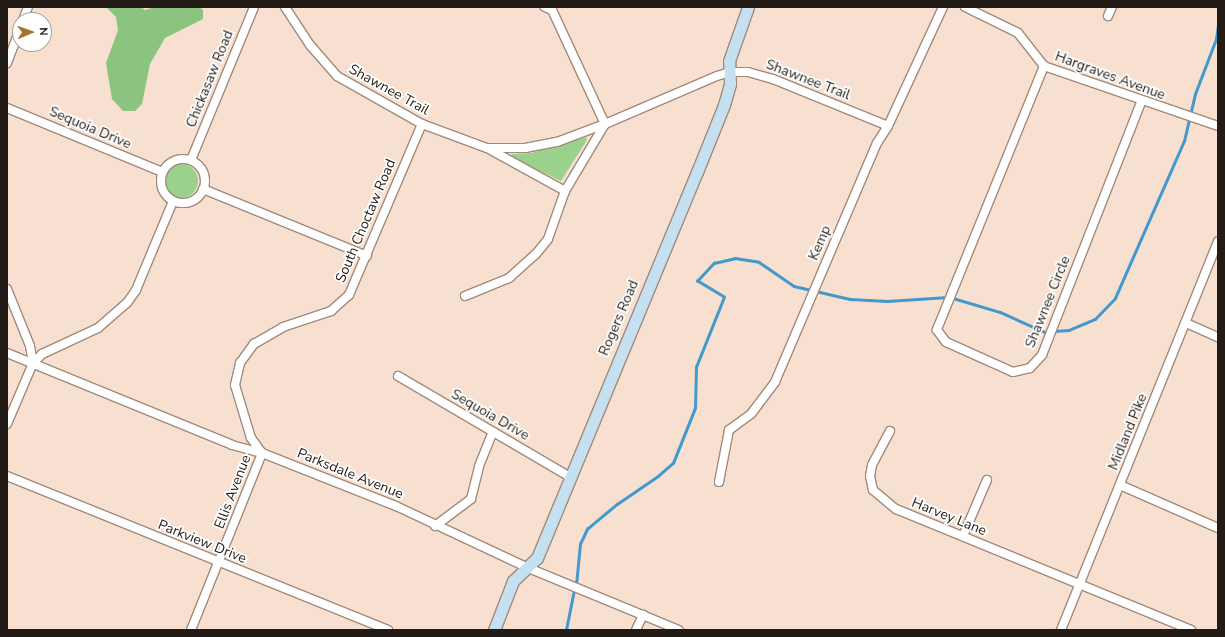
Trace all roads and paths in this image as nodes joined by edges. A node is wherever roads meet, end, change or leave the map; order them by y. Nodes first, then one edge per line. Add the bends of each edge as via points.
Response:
1 (254, 7) edge
2 (286, 7) edge
3 (545, 7) edge
4 (747, 7) edge
5 (943, 7) edge
6 (965, 7) edge
7 (1112, 7) edge
8 (1108, 16) dead end
9 (12, 50) edge
10 (7, 63) edge
11 (1044, 66) junction
12 (730, 72) junction
13 (1141, 102) junction
14 (7, 108) edge
15 (422, 124) junction
16 (605, 124) junction
17 (888, 126) junction
18 (1218, 126) edge
19 (487, 148) junction
20 (191, 160) junction
21 (162, 172) junction
22 (203, 189) junction
23 (565, 191) junction
24 (173, 201) junction
25 (1218, 242) edge
26 (367, 256) junction
27 (7, 289) edge
28 (465, 296) dead end
29 (1186, 323) junction
30 (1218, 337) edge
31 (7, 353) edge
32 (33, 363) junction
33 (398, 376) dead end
34 (7, 424) edge
35 (890, 431) dead end
36 (493, 432) junction
37 (262, 453) junction
38 (7, 476) edge
39 (570, 477) junction
40 (987, 480) dead end
41 (719, 482) dead end
42 (1120, 486) junction
43 (435, 526) junction
44 (1218, 528) edge
45 (963, 536) junction
46 (219, 564) junction
47 (526, 567) junction
48 (1080, 583) junction
49 (643, 615) junction
50 (191, 630) edge
51 (388, 630) edge
52 (494, 630) edge
53 (636, 630) edge
54 (679, 630) edge
55 (1061, 630) edge
56 (1191, 630) edge

1 - 20 street, Chickasaw Road
2 - 15 street, Shawnee Trail via 310,45 337,76
3 - 16 street via 552,10
4 - 12 street, Rogers Road via 729,61
5 - 17 street, Kemp
6 - 11 street, Hargraves Avenue via 1018,33
7 - 8 street
9 - 10 street
11 - 13 street, Hargraves Avenue
11 - 13 street, Shawnee Circle via 937,330 946,342 1013,372 1030,368 1042,355
12 - 16 street, Shawnee Trail
12 - 17 street, Shawnee Trail via 748,72 773,78
12 - 39 street, Rogers Road via 730,84 724,105
13 - 18 street, Hargraves Avenue
14 - 21 street, Sequoia Drive
15 - 19 street, Shawnee Trail
15 - 26 street, South Choctaw Road
16 - 19 street, Shawnee Trail via 557,142 525,148
16 - 23 street
17 - 41 street, Kemp via 877,143 775,382 751,414 729,430
19 - 23 street, Shawnee Trail
20 - 21 street via 177,160 168,164
20 - 22 street via 200,168 205,178
21 - 24 street via 160,183 165,195
22 - 24 street via 196,199 184,203
22 - 26 street
23 - 28 street via 548,239 536,254 509,278
24 - 32 street via 136,290 127,303 98,328 42,354
25 - 29 street, Midland Pike
26 - 37 street, South Choctaw Road via 349,295 331,311 283,327 254,344 240,363 235,386 251,438
27 - 32 street via 30,346
29 - 30 street
29 - 42 street, Midland Pike
31 - 32 street, Parksdale Avenue
32 - 34 street
32 - 37 street, Parksdale Avenue via 232,445
33 - 36 street, Sequoia Drive
35 - 45 street, Harvey Lane via 872,466 870,476 873,490 896,509
36 - 39 street, Sequoia Drive
36 - 43 street via 479,466 471,499
37 - 43 street, Parksdale Avenue via 396,506
37 - 46 street, Ellis Avenue
38 - 46 street, Parkview Drive
39 - 47 street, Rogers Road via 537,558
40 - 45 street
42 - 44 street
42 - 48 street, Midland Pike
43 - 47 street, Parksdale Avenue
45 - 48 street, Harvey Lane
46 - 50 street, Ellis Avenue
46 - 51 street, Parkview Drive
47 - 49 street, Parksdale Avenue
47 - 52 street, Rogers Road via 514,581
48 - 55 street, Midland Pike
48 - 56 street, Harvey Lane
49 - 53 street
49 - 54 street, Parksdale Avenue

